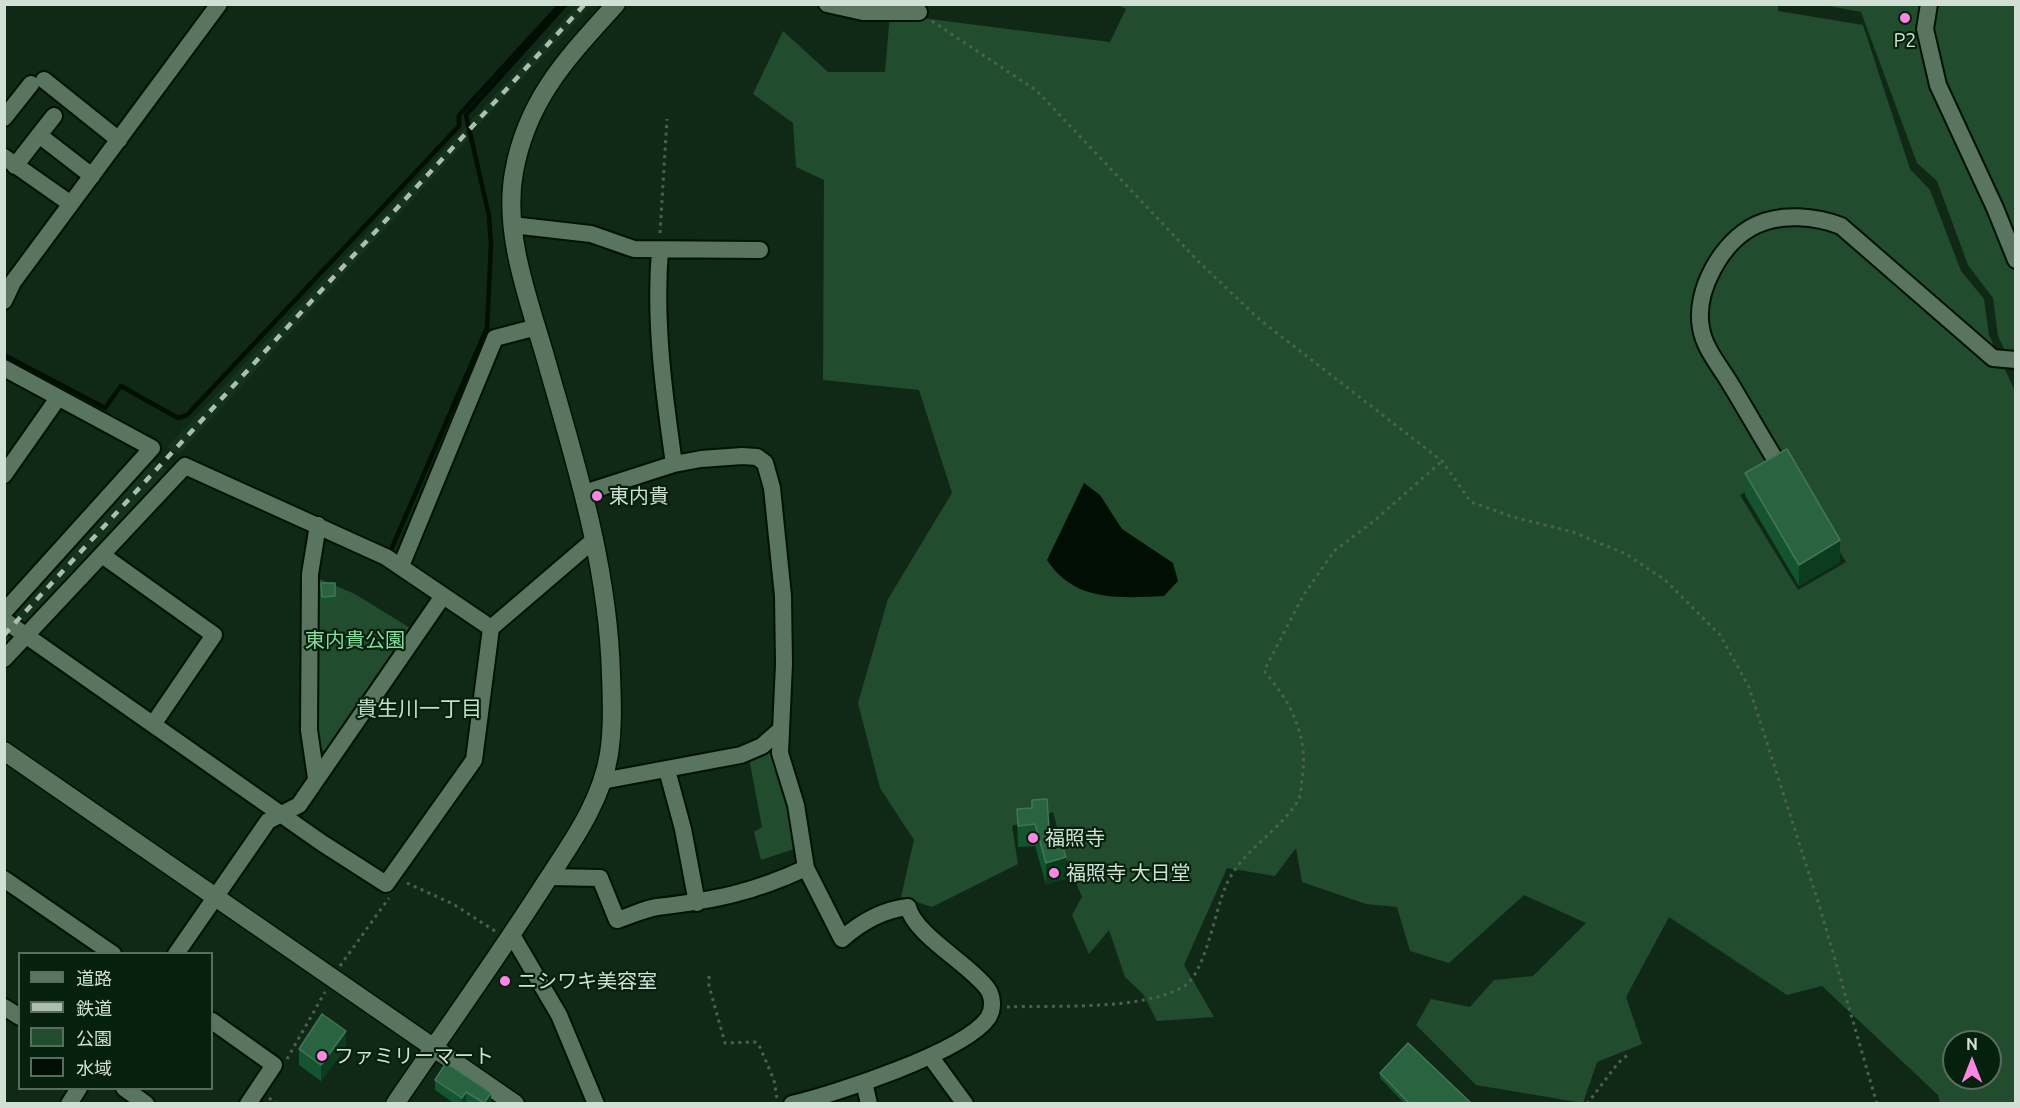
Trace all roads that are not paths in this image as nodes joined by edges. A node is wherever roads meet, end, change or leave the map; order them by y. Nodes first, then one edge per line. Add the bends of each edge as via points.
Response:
1 (219, 4) edge
2 (616, 4) edge
3 (827, 4) edge
4 (1929, 4) edge
5 (919, 12) road end
6 (54, 116) dead end
7 (4, 118) edge
8 (39, 135) junction
9 (119, 140) junction
10 (9, 166) edge
11 (92, 176) junction
12 (71, 204) junction
13 (512, 225) junction
14 (660, 250) junction
15 (760, 250) dead end
16 (2016, 260) edge
17 (9, 279) edge
18 (4, 301) edge
19 (537, 327) junction
20 (2016, 360) edge
21 (4, 368) edge
22 (58, 398) junction
23 (1774, 459) edge
24 (674, 464) junction
25 (4, 475) edge
26 (584, 493) junction
27 (318, 525) junction
28 (595, 539) junction
29 (102, 555) junction
30 (401, 566) junction
31 (443, 596) junction
32 (4, 612) edge
33 (4, 620) edge
34 (491, 628) junction
35 (26, 635) junction
36 (4, 659) edge
37 (154, 723) junction
38 (779, 731) junction
39 (4, 751) edge
40 (668, 770) junction
41 (316, 778) junction
42 (602, 781) junction
43 (282, 814) junction
44 (806, 868) junction
45 (549, 877) junction
46 (4, 879) edge
47 (217, 896) junction
48 (697, 903) junction
49 (510, 937) junction
50 (110, 952) edge
51 (177, 952) edge
52 (4, 1006) edge
53 (18, 1016) edge
54 (213, 1022) edge
55 (435, 1046) junction
56 (930, 1056) junction
57 (864, 1082) junction
58 (78, 1090) edge
59 (125, 1090) edge
60 (794, 1103) edge
61 (69, 1104) edge
62 (146, 1104) edge
63 (248, 1104) edge
64 (395, 1104) edge
65 (515, 1104) edge
66 (596, 1104) edge
67 (869, 1104) edge
68 (965, 1104) edge

1 - 9 street
2 - 13 street via 565,61 534,107 513,173
3 - 5 street via 863,12
4 - 16 street via 1925,29 1938,85
6 - 8 street
7 - 9 street via 37,82
8 - 10 street
8 - 11 street
9 - 11 street
10 - 12 street
11 - 12 street
12 - 17 street
13 - 14 street via 591,234 634,249
13 - 19 street
14 - 15 street
14 - 24 street via 660,346
17 - 18 street
19 - 26 street
19 - 30 street via 495,338
20 - 23 street via 1993,358 1841,226 1824,219 1804,218 1756,225 1737,239 1712,272 1699,309 1701,330 1710,353
21 - 22 street
22 - 25 street
22 - 32 street via 152,448
24 - 26 street
24 - 38 street via 742,456 757,457 768,469 783,596 784,664
26 - 28 street
27 - 29 street via 185,466
27 - 30 street
27 - 41 street via 309,574 309,730
28 - 34 street
28 - 42 street via 603,576 611,660 609,755
29 - 35 street
29 - 37 street via 214,635
30 - 31 street
31 - 34 street
31 - 41 street
33 - 35 street
34 - 43 street via 474,760 389,879
35 - 36 street
35 - 37 street
37 - 43 street
38 - 40 street via 762,746 741,755
38 - 44 street via 780,753 796,805
39 - 47 street
40 - 42 street
40 - 48 street
41 - 43 street via 299,805
42 - 45 street via 580,830
43 - 47 street via 268,821
44 - 48 street via 757,890
44 - 56 street via 842,939 864,922 892,909 908,908 910,918 923,932 989,990 993,1007 989,1017 977,1030
45 - 48 street via 600,878 617,920 655,907
45 - 49 street
46 - 50 street
47 - 51 street
47 - 55 street via 320,971
49 - 55 street
49 - 66 street via 559,1015
52 - 53 street
54 - 63 street via 274,1065
55 - 64 street
55 - 65 street
56 - 57 street
56 - 68 street
57 - 60 street via 835,1094
57 - 67 street
58 - 61 street
59 - 62 street

